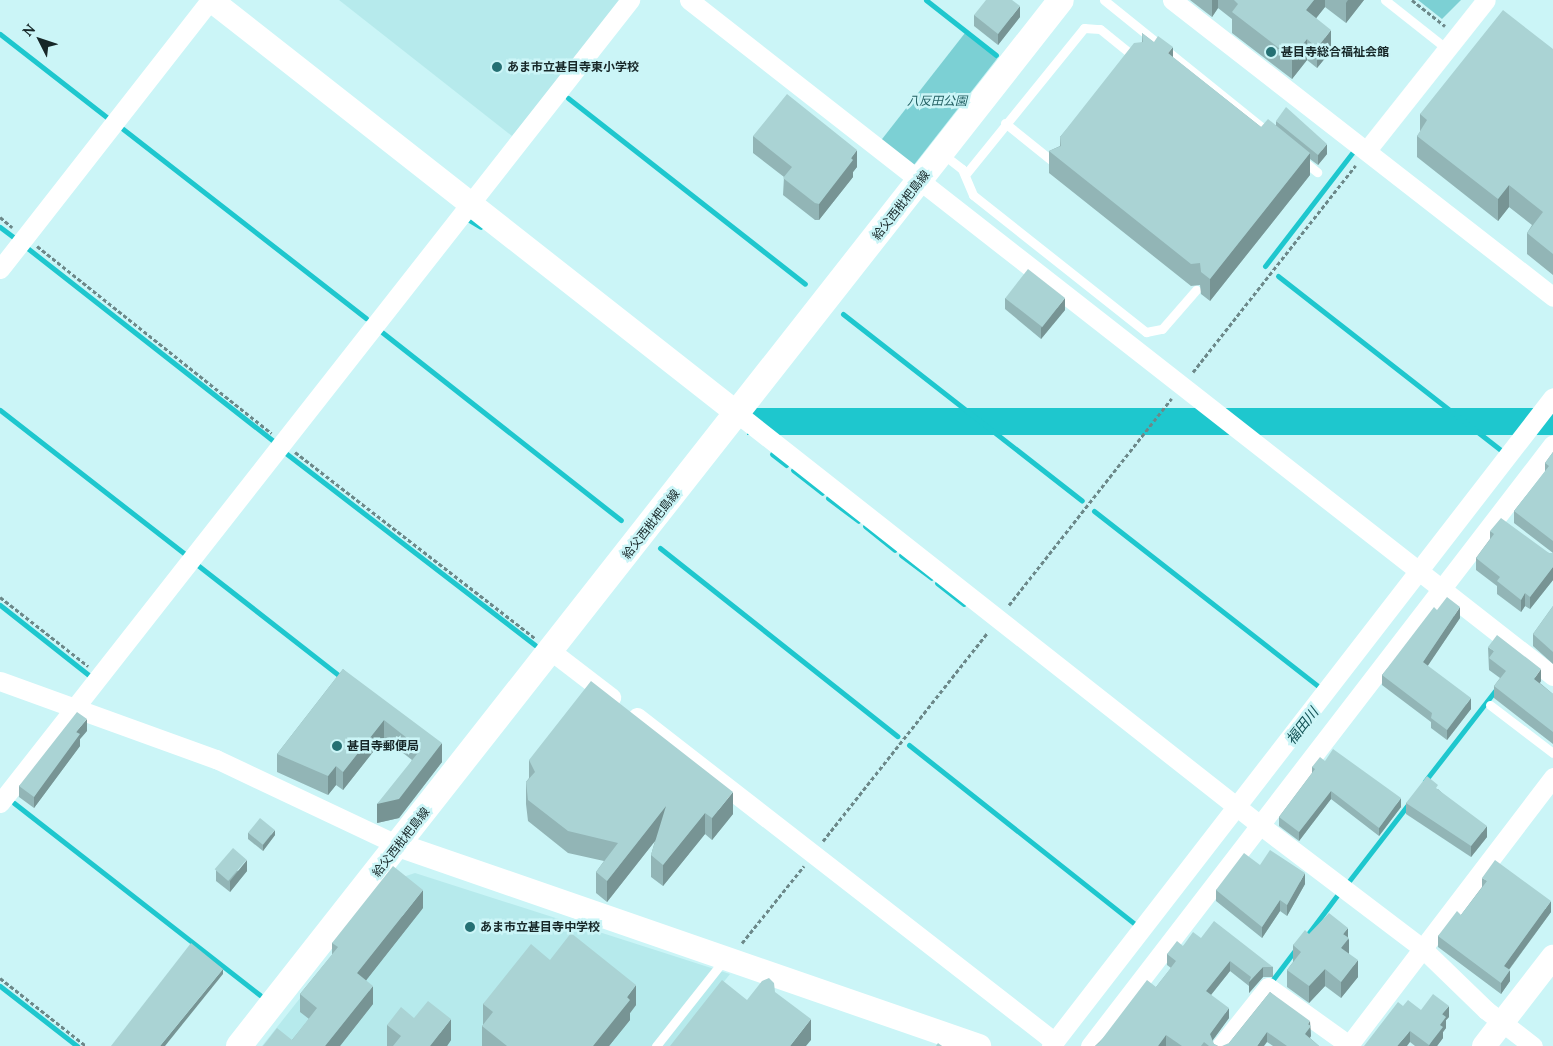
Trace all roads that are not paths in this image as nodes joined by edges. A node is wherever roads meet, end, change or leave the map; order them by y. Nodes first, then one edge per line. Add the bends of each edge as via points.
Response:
1 (210, 0) edge
2 (630, 0) edge
3 (689, 0) edge
4 (1061, 0) edge
5 (1104, 0) edge
6 (1172, 0) edge
7 (1384, 0) edge
8 (1486, 0) edge
9 (1452, 42) junction
10 (1138, 60) edge
11 (1005, 123) junction
12 (1279, 141) edge
13 (1367, 150) junction
14 (941, 153) junction
15 (1294, 154) edge
16 (1056, 164) edge
17 (1317, 172) dead end
18 (964, 175) junction
19 (920, 181) junction
20 (470, 204) junction
21 (0, 269) edge
22 (1196, 290) dead end
23 (1553, 297) edge
24 (1553, 397) edge
25 (738, 414) junction
26 (1553, 444) edge
27 (1420, 572) junction
28 (1441, 590) junction
29 (551, 651) junction
30 (1553, 676) edge
31 (0, 681) edge
32 (1490, 705) dead end
33 (74, 708) junction
34 (1553, 753) edge
35 (1553, 777) edge
36 (1, 803) edge
37 (1238, 807) junction
38 (1260, 825) junction
39 (398, 845) junction
40 (1422, 948) junction
41 (1553, 956) edge
42 (726, 960) junction
43 (1502, 1023) junction
44 (1053, 1044) edge
45 (239, 1046) edge
46 (656, 1046) edge
47 (979, 1046) edge
48 (1090, 1046) edge
49 (1221, 1046) edge
50 (1484, 1046) edge
51 (1533, 1046) edge

1 - 20 street
1 - 21 street
2 - 20 street
3 - 19 street
4 - 14 main road, 給父西枇杷島線
5 - 12 lane
6 - 13 street
7 - 9 lane
8 - 9 street
9 - 13 street
10 - 11 lane via 1100,29 1084,28
11 - 16 lane
11 - 18 lane
13 - 23 street
14 - 18 lane via 962,169
14 - 19 main road, 給父西枇杷島線
15 - 17 lane
18 - 22 lane via 973,195 1146,332 1162,329
19 - 25 main road, 給父西枇杷島線
19 - 27 street
20 - 25 street
20 - 33 street
24 - 27 street
25 - 29 main road, 給父西枇杷島線
25 - 37 street
26 - 28 street via 1500,520
27 - 28 street
27 - 37 street
28 - 30 street
28 - 38 street
29 - 39 main road, 給父西枇杷島線
29 - 44 street
31 - 33 street
32 - 34 lane
33 - 36 street
33 - 39 street via 216,758
35 - 40 street
37 - 38 street
37 - 44 street
38 - 40 street
38 - 48 street
39 - 42 street
39 - 45 main road, 給父西枇杷島線
40 - 43 street
40 - 49 street via 1349,1045 1268,988
41 - 43 street
42 - 46 lane
42 - 47 street
43 - 50 street
43 - 51 street

